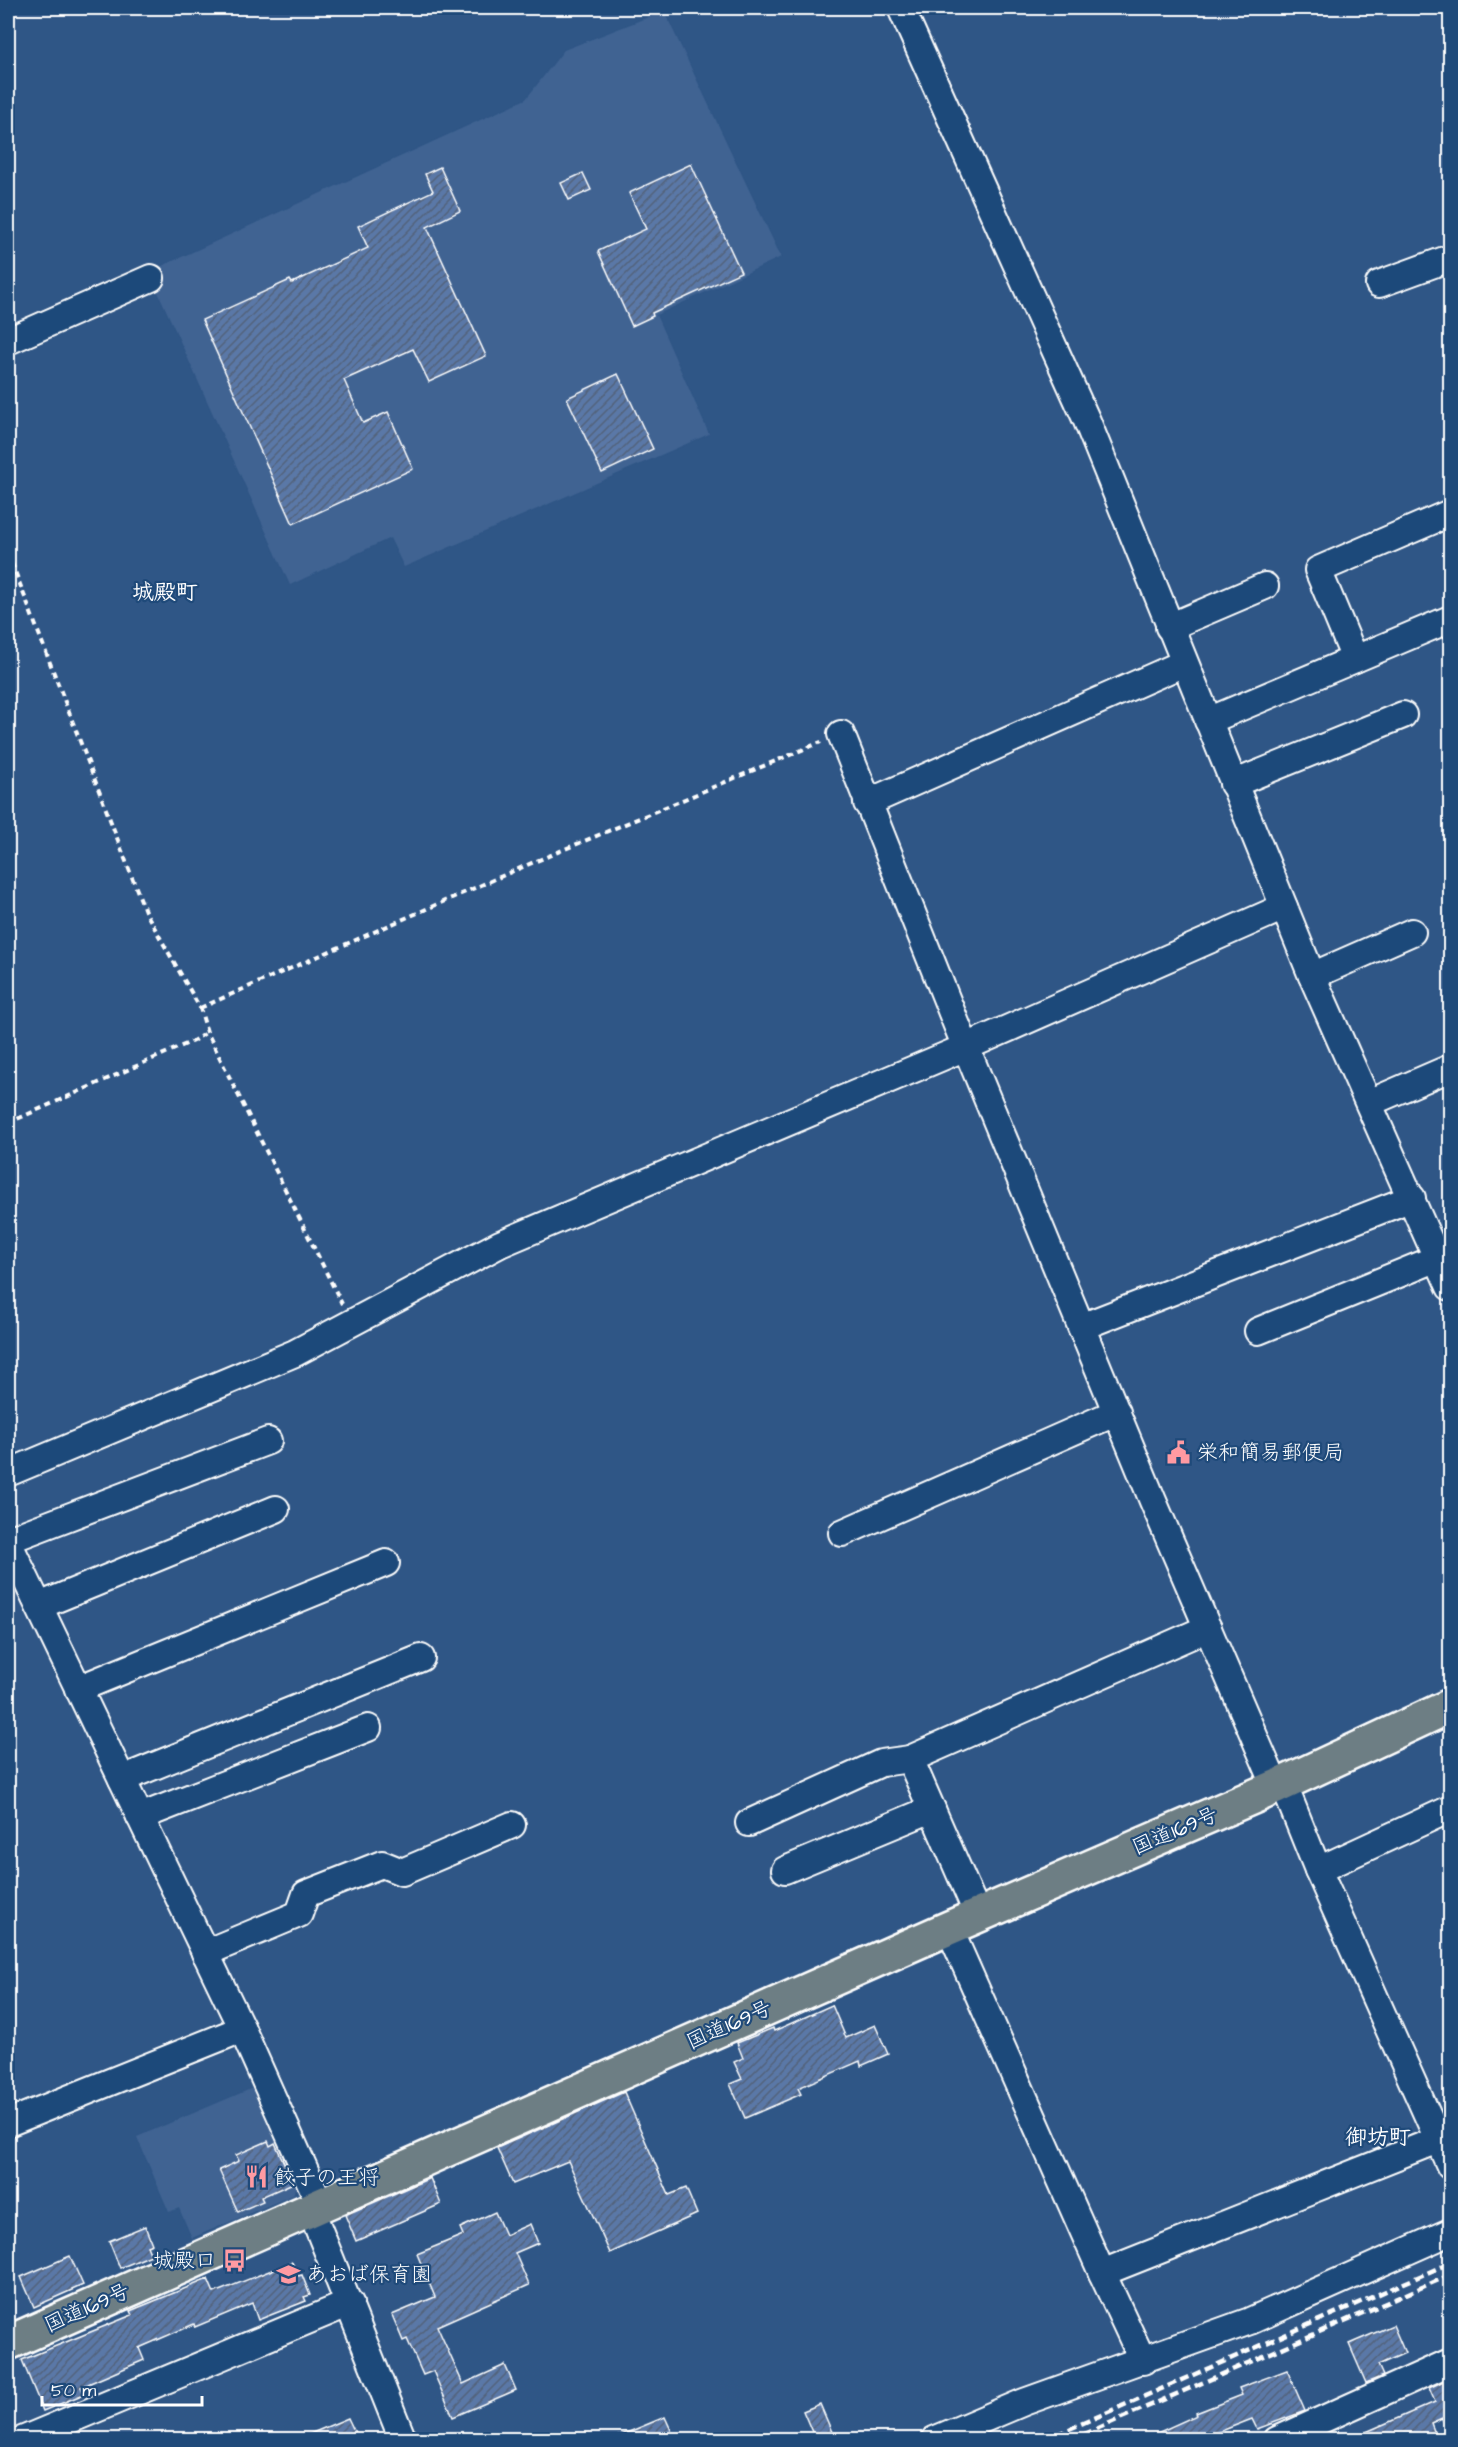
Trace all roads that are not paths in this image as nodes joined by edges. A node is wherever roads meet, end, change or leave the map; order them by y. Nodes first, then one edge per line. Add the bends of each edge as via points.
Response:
1 (901, 8) edge
2 (1450, 258) edge
3 (151, 278) dead end
4 (1379, 284) dead end
5 (8, 341) edge
6 (1450, 513) edge
7 (1265, 586) dead end
8 (1450, 619) edge
9 (1169, 627) junction
10 (1355, 659) junction
11 (1184, 663) junction
12 (1403, 715) dead end
13 (1208, 721) junction
14 (841, 734) road end
15 (1233, 784) junction
16 (867, 803) junction
17 (1284, 907) junction
18 (1412, 932) dead end
19 (1312, 976) junction
20 (966, 1047) junction
21 (1450, 1068) edge
22 (1369, 1103) junction
23 (1412, 1198) junction
24 (1445, 1268) edge
25 (1082, 1327) junction
26 (1258, 1332) dead end
27 (1117, 1412) junction
28 (268, 1441) dead end
29 (8, 1473) edge
30 (276, 1509) dead end
31 (842, 1533) dead end
32 (8, 1541) edge
33 (386, 1563) dead end
34 (39, 1606) junction
35 (1208, 1628) junction
36 (421, 1658) dead end
37 (78, 1689) junction
38 (1450, 1706) edge
39 (369, 1728) dead end
40 (910, 1760) junction
41 (122, 1779) junction
42 (1280, 1785) junction
43 (932, 1809) junction
44 (1450, 1809) edge
45 (140, 1817) junction
46 (749, 1823) dead end
47 (512, 1826) dead end
48 (785, 1870) dead end
49 (1318, 1870) junction
50 (964, 1921) junction
51 (205, 1953) junction
52 (242, 2029) junction
53 (8, 2123) edge
54 (1445, 2138) edge
55 (1450, 2166) edge
56 (316, 2207) junction
57 (1450, 2232) edge
58 (1102, 2273) junction
59 (350, 2303) junction
60 (8, 2343) edge
61 (1143, 2361) junction
62 (1450, 2362) edge
63 (66, 2431) edge
64 (22, 2439) edge
65 (404, 2439) edge
66 (934, 2439) edge
67 (1278, 2439) edge

1 - 9 street via 1087,421
2 - 4 street
3 - 5 street
6 - 10 street via 1318,570
7 - 9 street
8 - 10 street
9 - 11 street
10 - 13 street
11 - 13 street
11 - 16 street
12 - 15 street
13 - 15 street
14 - 16 street
15 - 17 street
16 - 20 street
17 - 19 street
17 - 20 street
18 - 19 street
19 - 22 street
20 - 25 street
20 - 29 street via 500,1244 296,1353
21 - 22 street
22 - 23 street
23 - 24 street
23 - 25 street
24 - 26 street
25 - 27 street
27 - 31 street
27 - 35 street
28 - 32 street
30 - 34 street
32 - 34 street
33 - 37 street
34 - 37 street
35 - 40 street
35 - 42 street
36 - 41 street
37 - 41 street
38 - 42 highway, 国道169号
39 - 45 street
40 - 43 street
40 - 46 street via 881,1763
41 - 45 street
42 - 49 street
42 - 50 highway, 国道169号
43 - 48 street
43 - 50 street
44 - 49 street
45 - 51 street
47 - 51 street via 402,1872 382,1864 306,1894 299,1914
49 - 54 street
50 - 56 highway, 国道169号
50 - 58 street
51 - 52 street
52 - 53 street
52 - 56 street
54 - 55 street
54 - 58 street
56 - 59 street
56 - 60 highway, 国道169号
57 - 61 street via 1250,2321
58 - 61 street
59 - 63 street
59 - 65 street
61 - 66 street via 1024,2402
62 - 67 street
63 - 64 street

